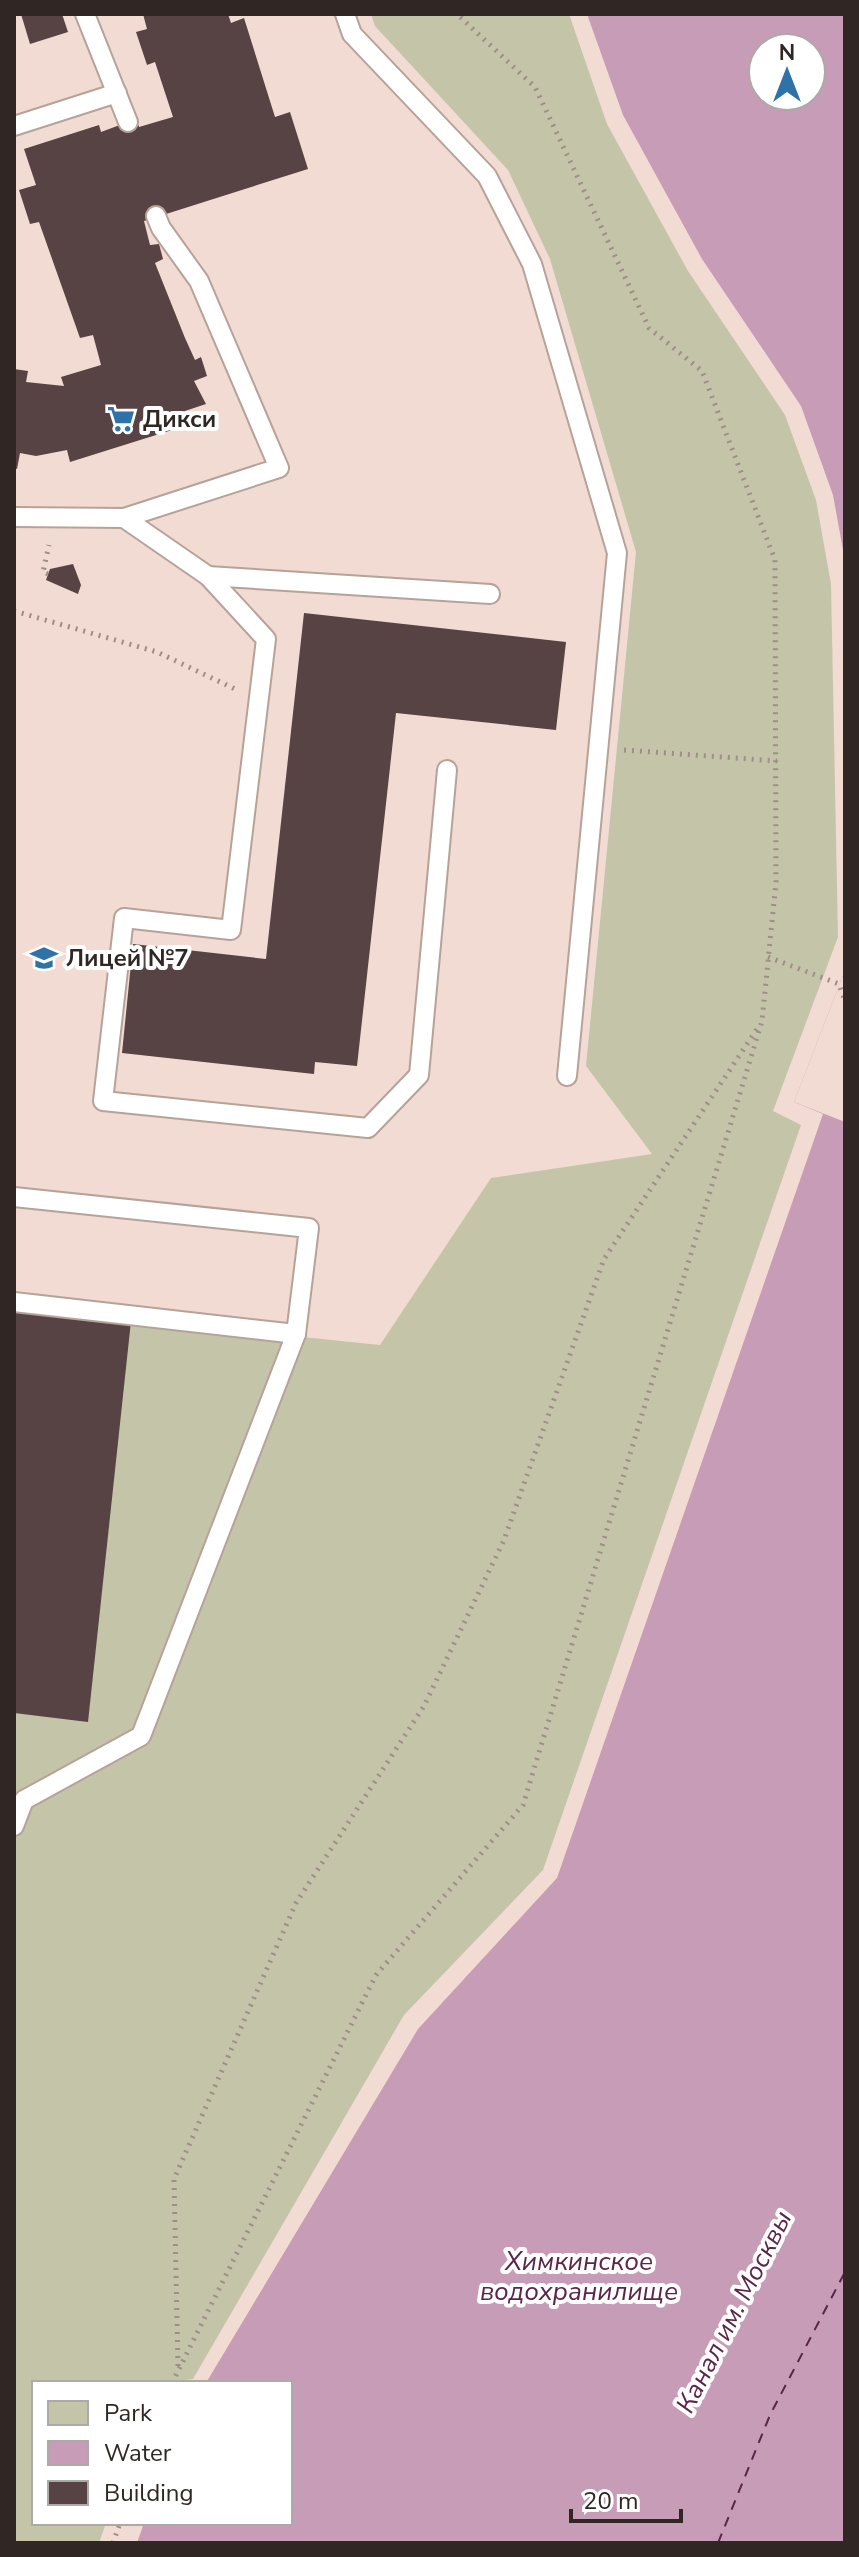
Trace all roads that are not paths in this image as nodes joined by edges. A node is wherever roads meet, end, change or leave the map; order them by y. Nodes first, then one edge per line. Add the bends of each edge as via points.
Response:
1 (85, 14) edge
2 (345, 14) edge
3 (117, 93) junction
4 (128, 122) dead end
5 (14, 126) edge
6 (156, 216) dead end
7 (14, 517) edge
8 (124, 518) junction
9 (208, 576) junction
10 (490, 594) dead end
11 (447, 770) dead end
12 (567, 1076) dead end
13 (14, 1197) edge
14 (14, 1302) edge
15 (296, 1334) junction
16 (14, 1826) edge

1 - 3 lane
2 - 12 lane via 352,34 487,176 532,264 617,553
3 - 4 lane
3 - 5 lane
6 - 8 lane via 199,281 279,468
7 - 8 lane
8 - 9 lane
9 - 10 lane
9 - 11 lane via 266,639 231,930 124,918 103,1101 368,1128 419,1075
13 - 15 lane via 309,1228
14 - 15 lane
15 - 16 lane via 141,1736 24,1800

